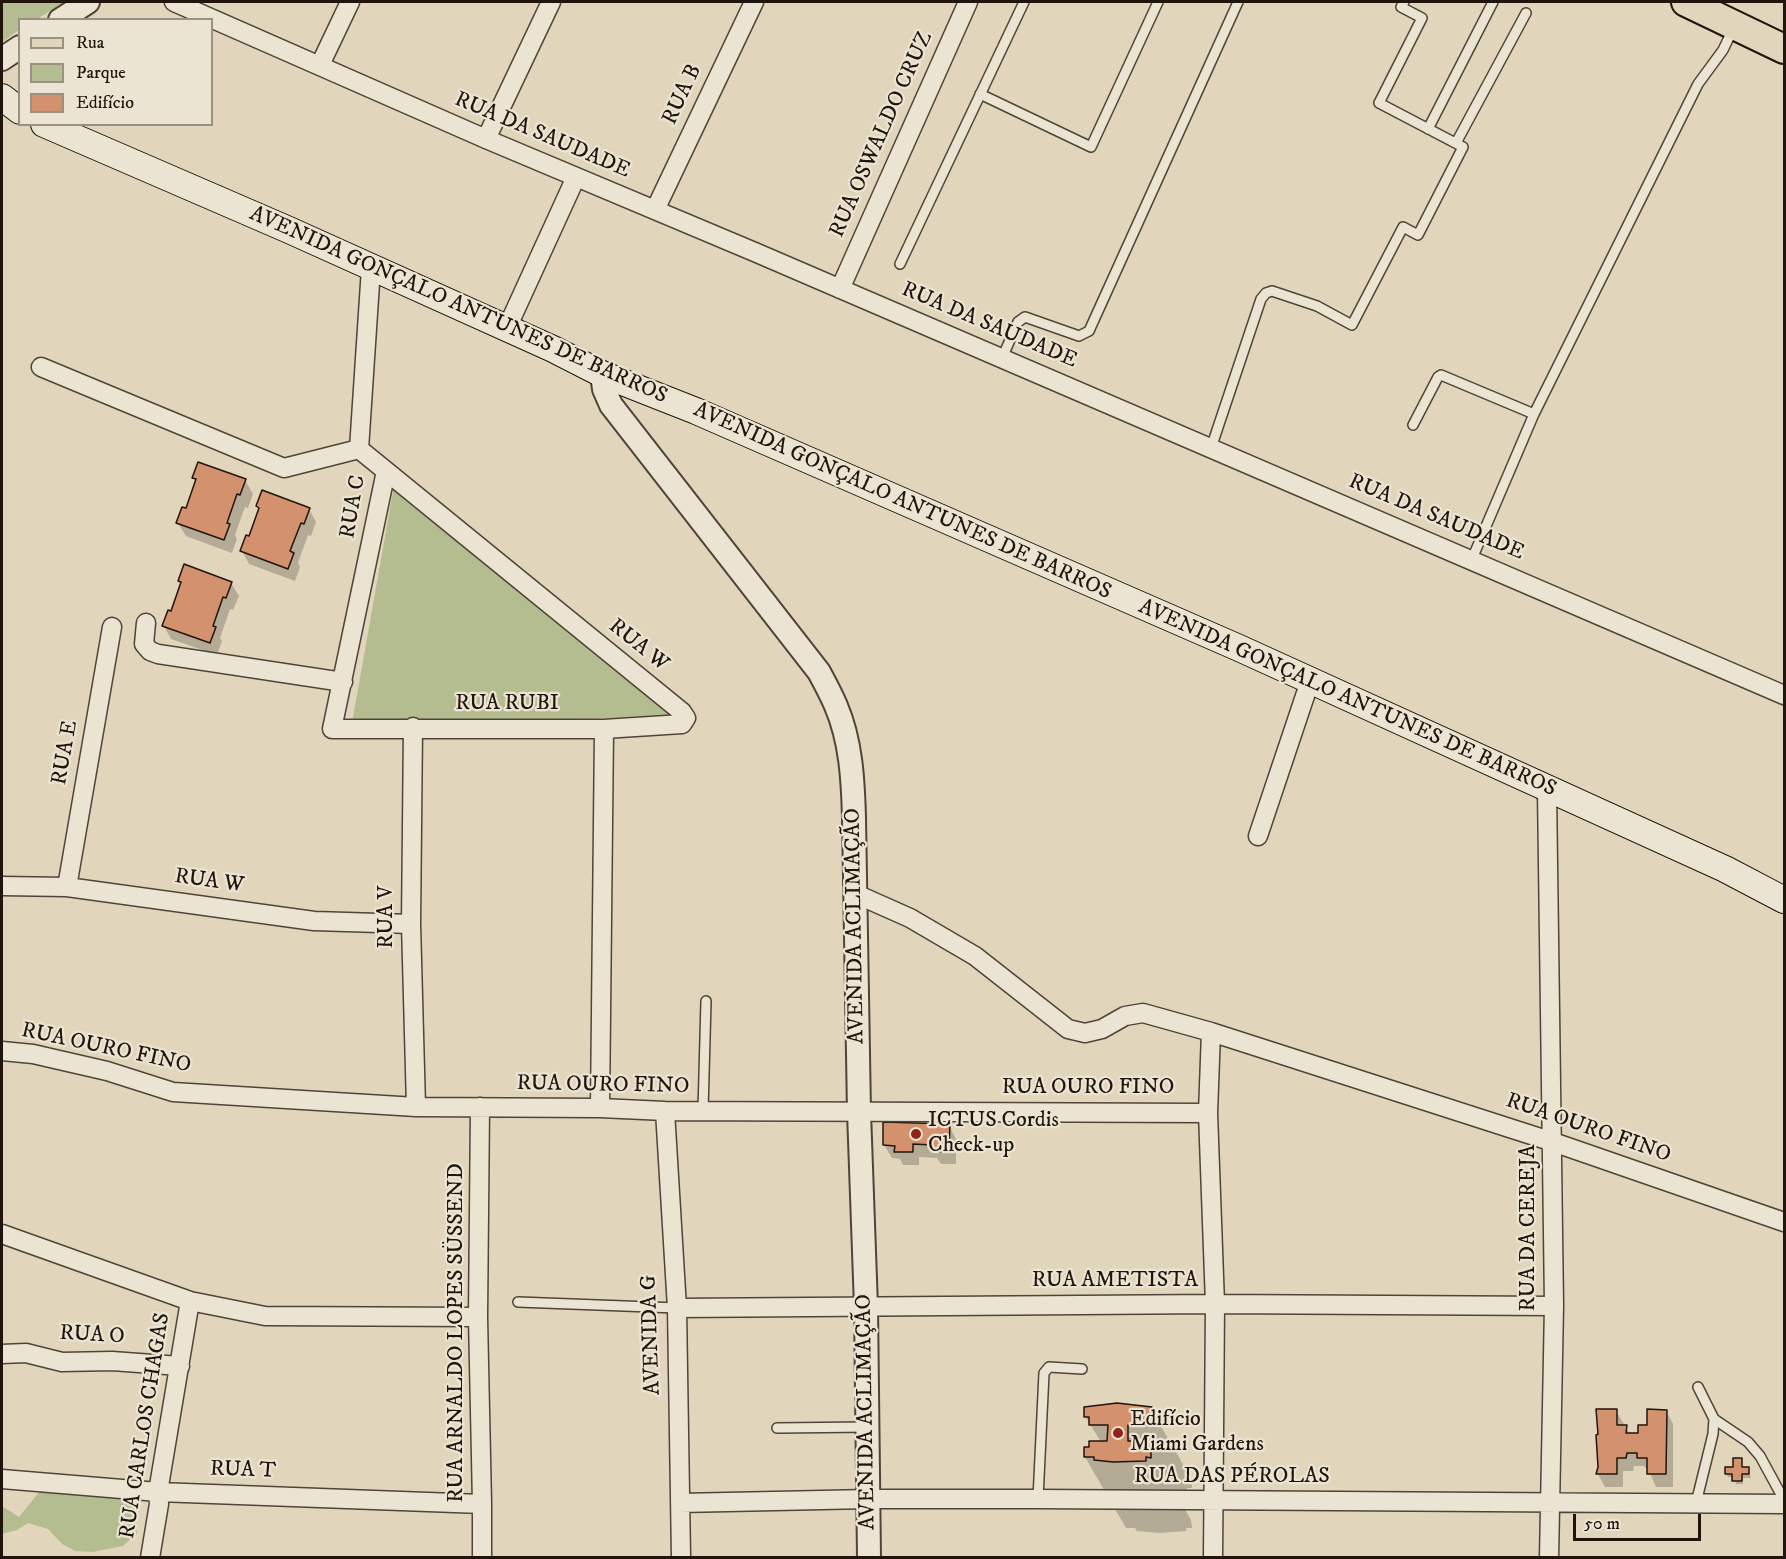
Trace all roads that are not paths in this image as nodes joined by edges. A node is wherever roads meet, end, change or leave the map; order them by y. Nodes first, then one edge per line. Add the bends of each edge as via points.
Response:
1 (88, 2) edge
2 (174, 2) edge
3 (350, 2) edge
4 (551, 2) edge
5 (754, 2) edge
6 (968, 2) edge
7 (1024, 2) edge
8 (1158, 2) edge
9 (1238, 2) edge
10 (1404, 2) edge
11 (1493, 2) edge
12 (1686, 2) edge
13 (1526, 13) dead end
14 (63, 18) edge
15 (211, 18) edge
16 (213, 19) edge
17 (1736, 25) junction
18 (18, 47) edge
19 (1785, 49) edge
20 (2, 59) edge
21 (320, 65) junction
22 (980, 94) junction
23 (2, 97) edge
24 (2, 112) edge
25 (18, 112) edge
26 (18, 114) edge
27 (49, 126) edge
28 (1428, 129) junction
29 (486, 139) junction
30 (1456, 143) junction
31 (576, 177) junction
32 (655, 210) junction
33 (900, 264) dead end
34 (371, 268) junction
35 (840, 289) junction
36 (507, 328) junction
37 (1002, 358) junction
38 (41, 367) dead end
39 (602, 374) junction
40 (1534, 414) junction
41 (1413, 425) dead end
42 (1211, 448) junction
43 (359, 449) junction
44 (387, 471) junction
45 (1472, 559) junction
46 (146, 623) dead end
47 (112, 627) dead end
48 (1310, 681) junction
49 (343, 682) junction
50 (1785, 694) edge
51 (682, 723) joint
52 (412, 727) junction
53 (332, 729) joint
54 (604, 729) junction
55 (1547, 790) junction
56 (1258, 836) dead end
57 (1785, 884) edge
58 (1758, 885) junction
59 (2, 886) edge
60 (67, 887) junction
61 (856, 894) junction
62 (1785, 900) edge
63 (411, 924) junction
64 (706, 1001) dead end
65 (1211, 1032) junction
66 (2, 1051) edge
67 (416, 1107) junction
68 (480, 1107) junction
69 (600, 1108) junction
70 (665, 1111) junction
71 (703, 1112) junction
72 (859, 1112) junction
73 (1208, 1113) junction
74 (1553, 1142) junction
75 (1785, 1222) edge
76 (2, 1233) edge
77 (190, 1301) junction
78 (518, 1302) dead end
79 (1215, 1304) junction
80 (1554, 1306) junction
81 (866, 1307) junction
82 (677, 1308) junction
83 (478, 1317) junction
84 (2, 1354) edge
85 (180, 1366) junction
86 (1082, 1369) dead end
87 (1698, 1387) dead end
88 (1714, 1419) junction
89 (868, 1427) junction
90 (777, 1428) dead end
91 (2, 1479) edge
92 (158, 1492) junction
93 (869, 1499) junction
94 (1038, 1499) junction
95 (1214, 1501) junction
96 (1549, 1502) junction
97 (1785, 1502) edge
98 (680, 1503) junction
99 (1696, 1503) junction
100 (482, 1504) junction
101 (150, 1557) edge
102 (482, 1557) edge
103 (681, 1557) edge
104 (869, 1557) edge
105 (1214, 1557) edge
106 (1549, 1557) edge

1 - 14 street
2 - 15 street, RUA DA SAUDADE
3 - 21 street
4 - 29 street
5 - 32 street, RUA B
6 - 35 street, RUA OSWALDO CRUZ
7 - 22 lane
8 - 22 lane via 1091,147
9 - 37 lane via 1089,331 1079,336 1025,317 1018,322
10 - 28 lane via 1401,7 1422,18 1379,103
11 - 28 lane
12 - 17 main road
13 - 30 lane
16 - 21 street, RUA DA SAUDADE
17 - 19 main road
17 - 40 lane via 1698,84
18 - 20 street
21 - 29 street, RUA DA SAUDADE
22 - 33 lane
23 - 25 main road
24 - 26 main road
27 - 34 main road, AVENIDA GONÇALO ANTUNES DE BARROS
28 - 30 lane
29 - 31 street, RUA DA SAUDADE
30 - 42 lane via 1463,147 1418,235 1403,227 1352,325 1317,306 1272,291 1261,299
31 - 32 street, RUA DA SAUDADE
31 - 36 street
32 - 35 street, RUA DA SAUDADE
34 - 36 main road, AVENIDA GONÇALO ANTUNES DE BARROS
34 - 43 street, RUA C
35 - 37 street, RUA DA SAUDADE
36 - 39 main road, AVENIDA GONÇALO ANTUNES DE BARROS
37 - 42 street, RUA DA SAUDADE
38 - 43 street via 284,468
39 - 48 main road, AVENIDA GONÇALO ANTUNES DE BARROS via 707,416
39 - 61 street, AVENIDA ACLIMAÇÃO via 610,405 819,672 837,707 853,774
40 - 41 lane via 1441,375
40 - 45 lane
42 - 45 street, RUA DA SAUDADE
43 - 44 street, RUA C
44 - 49 street, RUA C
44 - 51 street, RUA W via 682,712 686,718
45 - 50 street, RUA DA SAUDADE
46 - 49 street via 144,644 158,654
47 - 60 street, RUA E
48 - 55 main road, AVENIDA GONÇALO ANTUNES DE BARROS
48 - 56 street
49 - 53 street, RUA C
51 - 54 street, RUA RUBI
52 - 53 street, RUA RUBI
52 - 54 street, RUA RUBI
52 - 63 street, RUA V
54 - 69 street
55 - 58 main road, AVENIDA GONÇALO ANTUNES DE BARROS
55 - 74 street, RUA DA CEREJA
57 - 58 main road, AVENIDA GONÇALO ANTUNES DE BARROS
58 - 62 main road, AVENIDA GONÇALO ANTUNES DE BARROS
59 - 60 street, RUA W
60 - 63 street, RUA W via 314,921
61 - 65 street, RUA OURO FINO via 910,918 975,956 1068,1029 1085,1033 1125,1016 1143,1013
61 - 72 street, AVENIDA ACLIMAÇÃO
63 - 67 street, RUA V
64 - 71 lane
65 - 73 street
65 - 74 street, RUA OURO FINO
66 - 67 street, RUA OURO FINO via 107,1071 173,1092
67 - 68 street, RUA OURO FINO
68 - 69 street, RUA OURO FINO
68 - 83 street, RUA ARNALDO LOPES SÜSSEND
69 - 70 street, RUA OURO FINO
70 - 71 street, RUA OURO FINO
70 - 82 street, AVENIDA G
71 - 72 street, RUA OURO FINO
72 - 73 street, RUA OURO FINO
72 - 81 street, AVENIDA ACLIMAÇÃO
73 - 79 street
74 - 75 street, RUA OURO FINO
74 - 80 street, RUA DA CEREJA
76 - 77 street
77 - 83 street via 265,1316
77 - 85 street, RUA CARLOS CHAGAS
78 - 82 lane
79 - 80 street, RUA AMETISTA
79 - 81 street, RUA AMETISTA
79 - 95 street
80 - 96 street, RUA DA CEREJA
81 - 82 street, RUA AMETISTA
81 - 89 street, AVENIDA ACLIMAÇÃO
82 - 98 street, AVENIDA G
83 - 100 street, RUA ARNALDO LOPES SÜSSEND
84 - 85 street, RUA O via 26,1353 62,1362
85 - 92 street, RUA CARLOS CHAGAS
86 - 94 lane via 1049,1367 1044,1373
87 - 88 lane
88 - 97 lane via 1748,1442 1760,1456
88 - 99 lane
89 - 90 lane
89 - 93 street, AVENIDA ACLIMAÇÃO
91 - 92 street, RUA T
92 - 100 street, RUA T
92 - 101 street, RUA CARLOS CHAGAS
93 - 94 street, RUA DAS PÉROLAS
93 - 98 street, RUA DAS PÉROLAS
93 - 104 street, AVENIDA ACLIMAÇÃO
94 - 95 street, RUA DAS PÉROLAS
95 - 96 street, RUA DAS PÉROLAS
95 - 105 street
96 - 99 street, RUA DAS PÉROLAS
96 - 106 street, RUA DA CEREJA
97 - 99 street, RUA DAS PÉROLAS
98 - 103 street, AVENIDA G
100 - 102 street, RUA ARNALDO LOPES SÜSSEND

